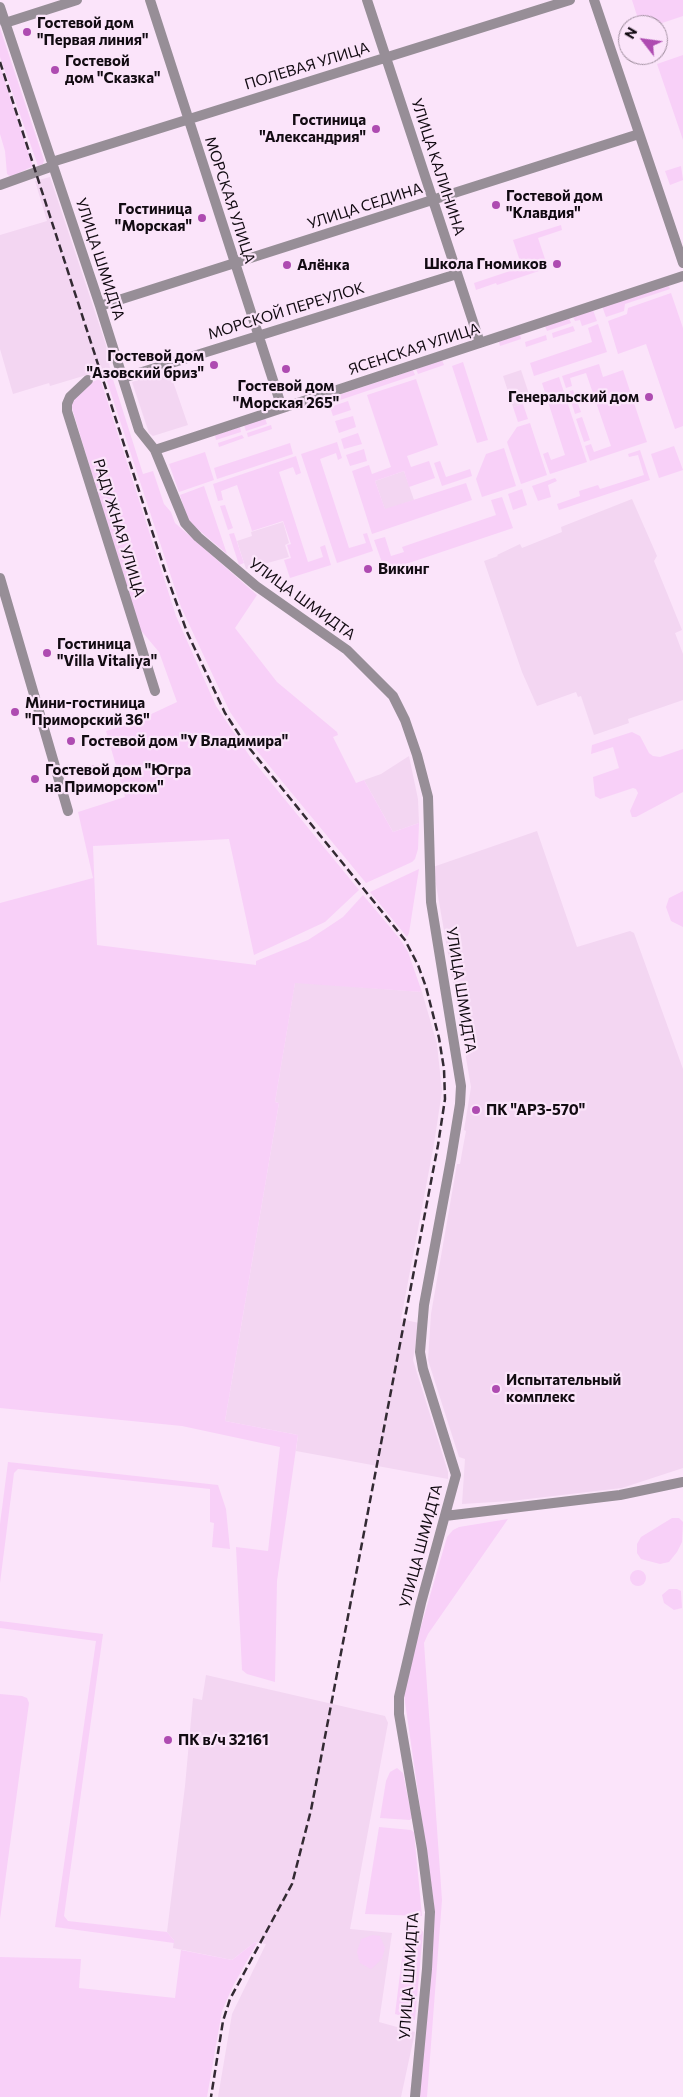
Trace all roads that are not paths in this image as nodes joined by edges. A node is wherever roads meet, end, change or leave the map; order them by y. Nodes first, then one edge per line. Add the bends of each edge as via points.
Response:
1 (77, 0) edge
2 (150, 0) edge
3 (366, 0) edge
4 (570, 0) edge
5 (594, 0) edge
6 (0, 7) edge
7 (5, 22) junction
8 (386, 58) junction
9 (189, 119) junction
10 (639, 134) junction
11 (52, 164) junction
12 (4, 183) edge
13 (433, 200) junction
14 (234, 263) junction
15 (683, 263) edge
16 (457, 274) junction
17 (683, 276) edge
18 (100, 306) junction
19 (258, 336) junction
20 (480, 343) junction
21 (123, 378) junction
22 (88, 380) dead end
23 (282, 408) junction
24 (155, 450) junction
25 (0, 578) edge
26 (155, 691) dead end
27 (68, 811) dead end
28 (683, 1482) edge
29 (445, 1516) junction
30 (415, 2097) edge

1 - 7 street
2 - 9 street, МОРСКАЯ УЛИЦА
3 - 8 street, УЛИЦА КАЛИНИНА
4 - 8 street, ПОЛЕВАЯ УЛИЦА
5 - 10 street
6 - 7 street, УЛИЦА ШМИДТА
7 - 11 street, УЛИЦА ШМИДТА
8 - 9 street, ПОЛЕВАЯ УЛИЦА
8 - 13 street, УЛИЦА КАЛИНИНА
9 - 11 street, ПОЛЕВАЯ УЛИЦА
9 - 14 street, МОРСКАЯ УЛИЦА
10 - 13 street, УЛИЦА СЕДИНА
10 - 15 street
11 - 12 street, ПОЛЕВАЯ УЛИЦА
11 - 18 street, УЛИЦА ШМИДТА
13 - 14 street, УЛИЦА СЕДИНА
13 - 16 street, УЛИЦА КАЛИНИНА
14 - 18 street, УЛИЦА СЕДИНА
14 - 19 street, МОРСКАЯ УЛИЦА
16 - 19 street, МОРСКОЙ ПЕРЕУЛОК
16 - 20 street, УЛИЦА КАЛИНИНА
17 - 20 street, ЯСЕНСКАЯ УЛИЦА
18 - 21 street, УЛИЦА ШМИДТА
19 - 21 street, МОРСКОЙ ПЕРЕУЛОК
19 - 23 street, МОРСКАЯ УЛИЦА
20 - 23 street, ЯСЕНСКАЯ УЛИЦА
21 - 24 street, УЛИЦА ШМИДТА via 139,430
22 - 26 street, РАДУЖНАЯ УЛИЦА via 70,397 67,411
23 - 24 street, ЯСЕНСКАЯ УЛИЦА
24 - 29 street, УЛИЦА ШМИДТА via 190,529 256,586 323,632 367,669 396,701 417,755 428,797 431,902 461,1086 420,1345 423,1369 456,1476
25 - 27 street
28 - 29 street via 620,1495
29 - 30 street, УЛИЦА ШМИДТА via 399,1697 430,1912

